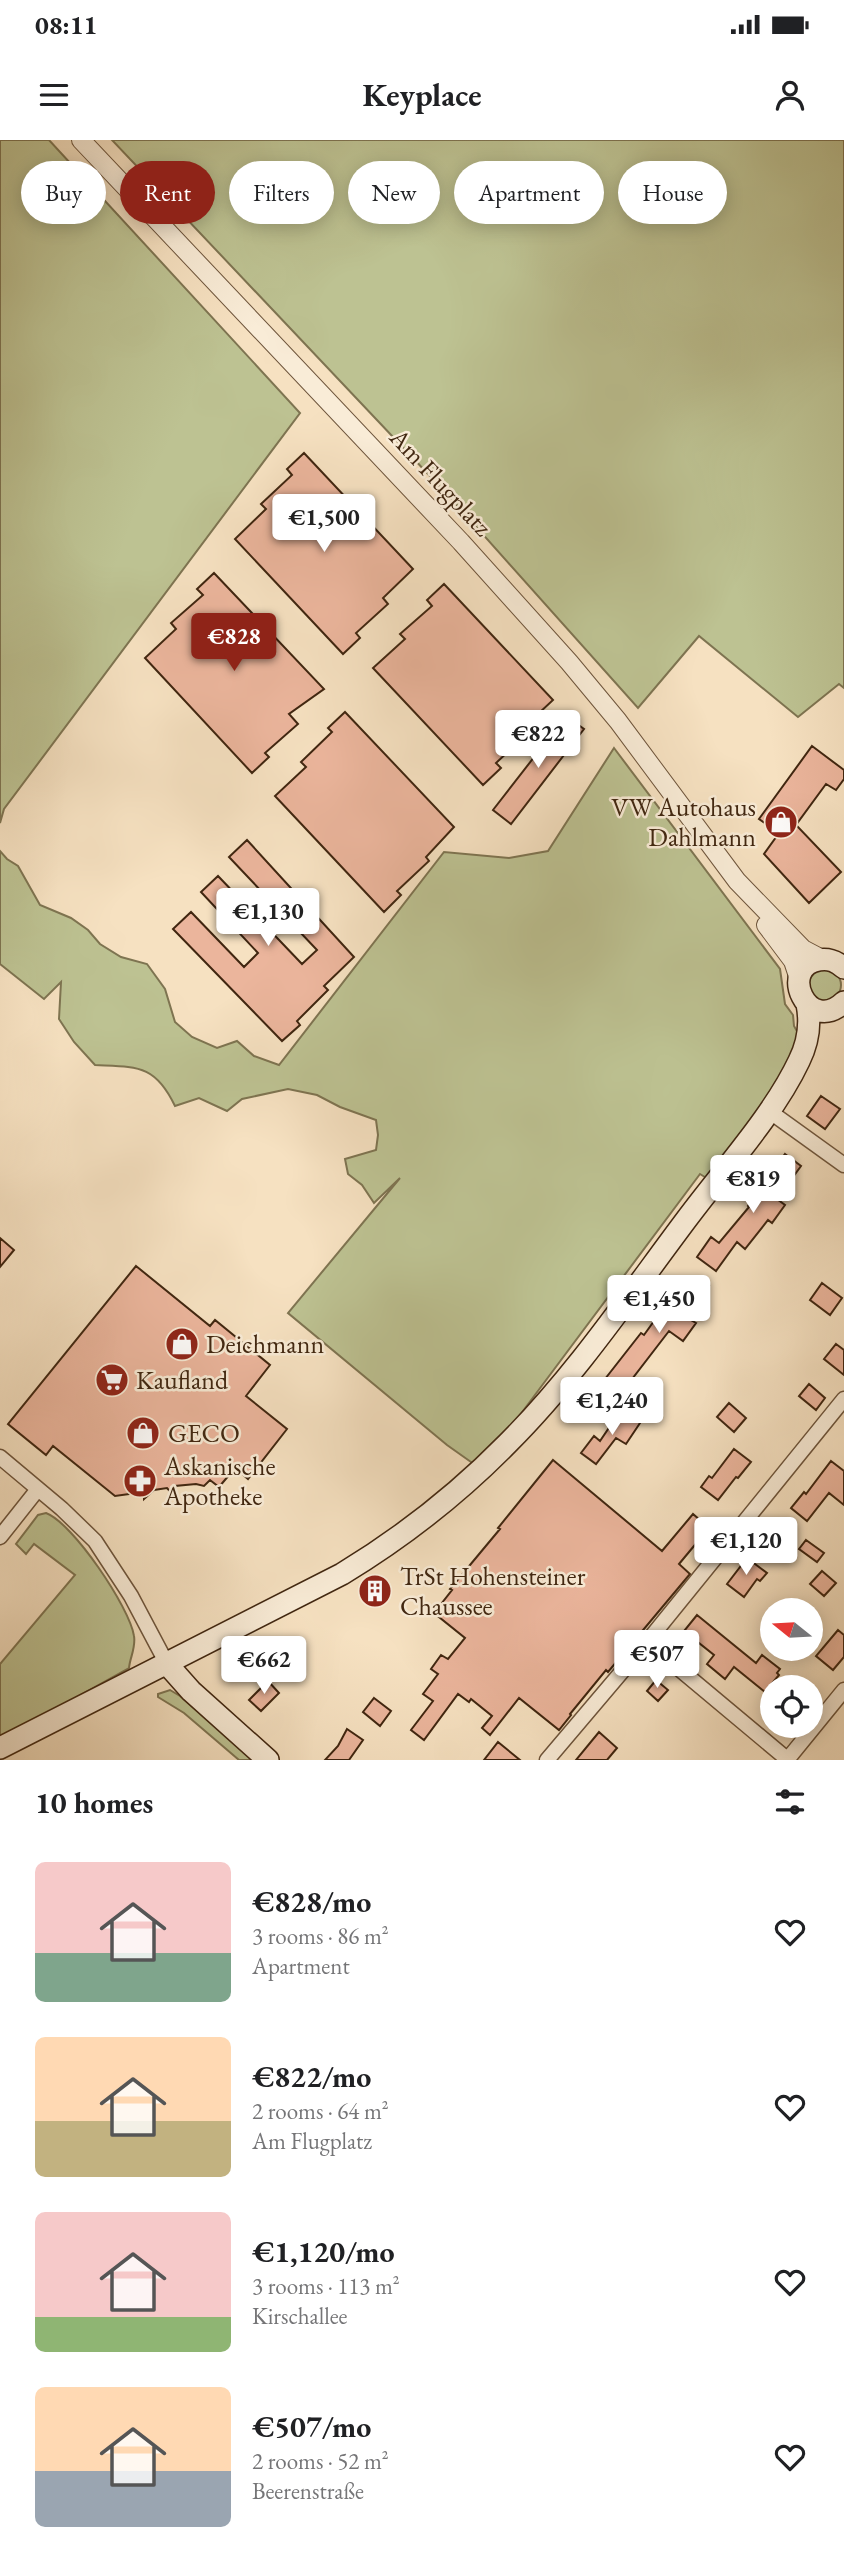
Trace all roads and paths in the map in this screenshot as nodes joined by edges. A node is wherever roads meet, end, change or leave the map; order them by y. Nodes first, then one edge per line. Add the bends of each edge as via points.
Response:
1 (81, 140) edge
2 (737, 881) junction
3 (837, 963) edge
4 (799, 979) junction
5 (807, 1004) junction
6 (840, 1005) edge
7 (769, 1111) junction
8 (844, 1165) edge
9 (844, 1399) edge
10 (0, 1457) edge
11 (38, 1489) junction
12 (0, 1537) edge
13 (647, 1642) junction
14 (167, 1664) junction
15 (844, 1690) edge
16 (0, 1748) edge
17 (268, 1760) edge
18 (547, 1760) edge
19 (787, 1760) edge

1 - 2 street, Am Flugplatz via 569,662
2 - 3 street, Am Flugplatz via 803,949
2 - 4 street, Am Flugplatz via 793,961
3 - 4 main road via 808,965
4 - 5 main road via 800,995
5 - 6 main road via 820,1011
5 - 7 main road via 810,1023 801,1057
6 - 7 main road via 806,1066
7 - 8 street
7 - 14 main road via 572,1371 456,1493 342,1574
9 - 13 street
10 - 11 street
11 - 12 street
11 - 14 street via 95,1541 131,1595
13 - 18 street
13 - 19 street
14 - 16 main road
14 - 17 main road
15 - 19 street

